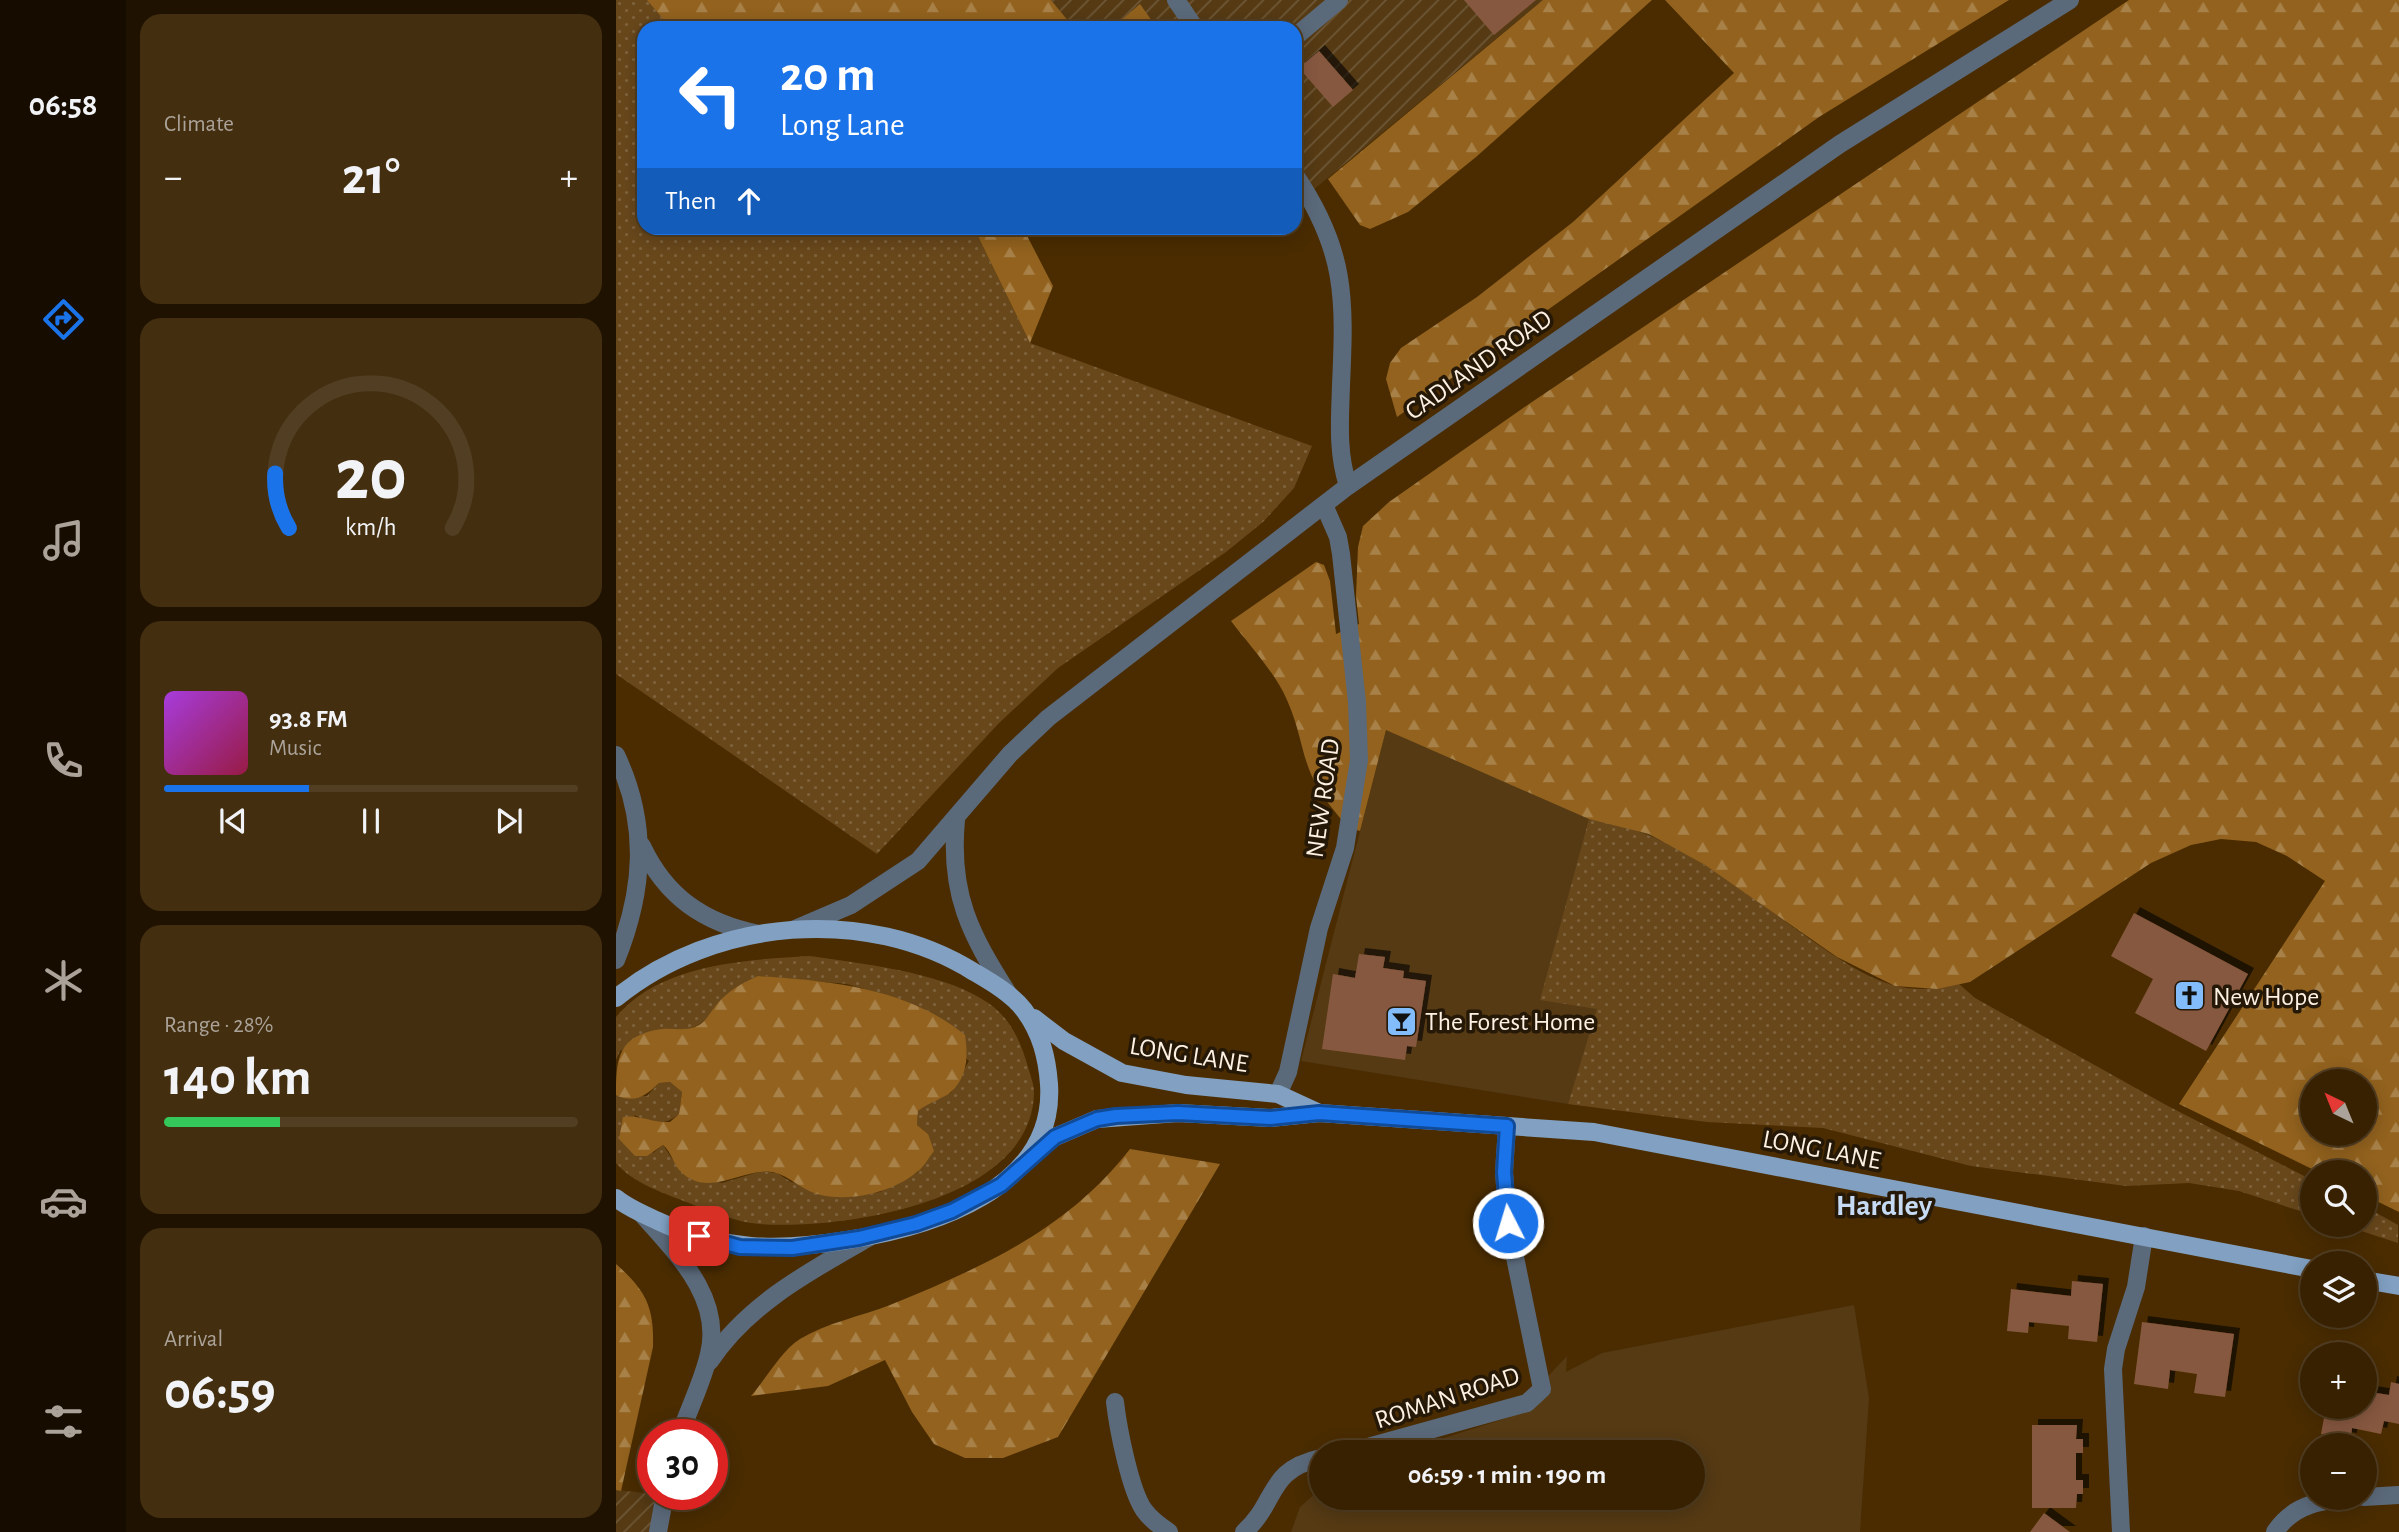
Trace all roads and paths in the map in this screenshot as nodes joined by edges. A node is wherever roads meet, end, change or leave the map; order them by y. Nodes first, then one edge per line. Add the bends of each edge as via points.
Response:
1 (1176, 0) edge
2 (2070, 0) edge
3 (1335, 2) edge
4 (1190, 21) edge
5 (1302, 31) edge
6 (1302, 188) edge
7 (1348, 486) junction
8 (1324, 505) junction
9 (616, 755) edge
10 (956, 820) junction
11 (638, 836) junction
12 (795, 929) junction
13 (759, 933) junction
14 (616, 960) edge
15 (1010, 996) junction
16 (616, 998) edge
17 (1023, 1009) junction
18 (1278, 1094) junction
19 (1319, 1113) junction
20 (1507, 1126) junction
21 (1033, 1154) junction
22 (619, 1201) edge
23 (642, 1214) junction
24 (873, 1235) junction
25 (2144, 1236) junction
26 (2300, 1267) edge
27 (2377, 1282) edge
28 (2399, 1286) edge
29 (704, 1370) junction
30 (1115, 1402) dead end
31 (686, 1419) edge
32 (1393, 1440) edge
33 (1309, 1461) edge
34 (2399, 1495) edge
35 (2377, 1496) edge
36 (2300, 1508) edge
37 (662, 1510) edge
38 (658, 1532) edge
39 (1169, 1532) edge
40 (1244, 1532) edge
41 (2121, 1532) edge
42 (2274, 1532) edge

1 - 4 street
2 - 7 street, CADLAND ROAD via 1840,144
3 - 5 street
6 - 7 street via 1330,238 1342,281 1339,444
7 - 8 street, CADLAND ROAD
8 - 10 street, CADLAND ROAD via 1048,718 1002,763
8 - 18 street, NEW ROAD via 1341,554 1359,760 1346,848 1319,928 1288,1072
9 - 11 street via 628,785
10 - 12 street, CADLAND ROAD via 900,875 851,905
10 - 15 street via 953,863 963,911
11 - 13 street via 657,874 687,905 719,924
11 - 14 street via 639,882
12 - 13 main road
12 - 15 main road via 855,931 912,944 963,965
13 - 16 main road via 670,964
15 - 17 main road
17 - 18 main road, LONG LANE via 1064,1041 1122,1073
17 - 21 main road via 1044,1049 1049,1081 1048,1114
18 - 19 main road, LONG LANE
19 - 20 main road, LONG LANE
19 - 21 main road, LONG LANE via 1270,1118 1178,1113 1116,1116 1055,1137
20 - 25 main road, LONG LANE via 1594,1132
20 - 32 street, ROMAN ROAD via 1508,1223 1542,1389 1527,1403
21 - 24 main road, LONG LANE via 1001,1185 978,1199 916,1224
22 - 23 main road, LONG LANE
23 - 24 main road, LONG LANE via 740,1247 792,1248
23 - 29 street via 680,1257 703,1295 712,1333
24 - 29 street via 762,1305 724,1341
25 - 26 main road, LONG LANE
25 - 41 street via 2136,1287 2113,1369
27 - 28 main road
29 - 31 street
30 - 39 street via 1139,1500 1151,1518
33 - 40 street via 1281,1476
34 - 35 street
36 - 42 street
37 - 38 street

